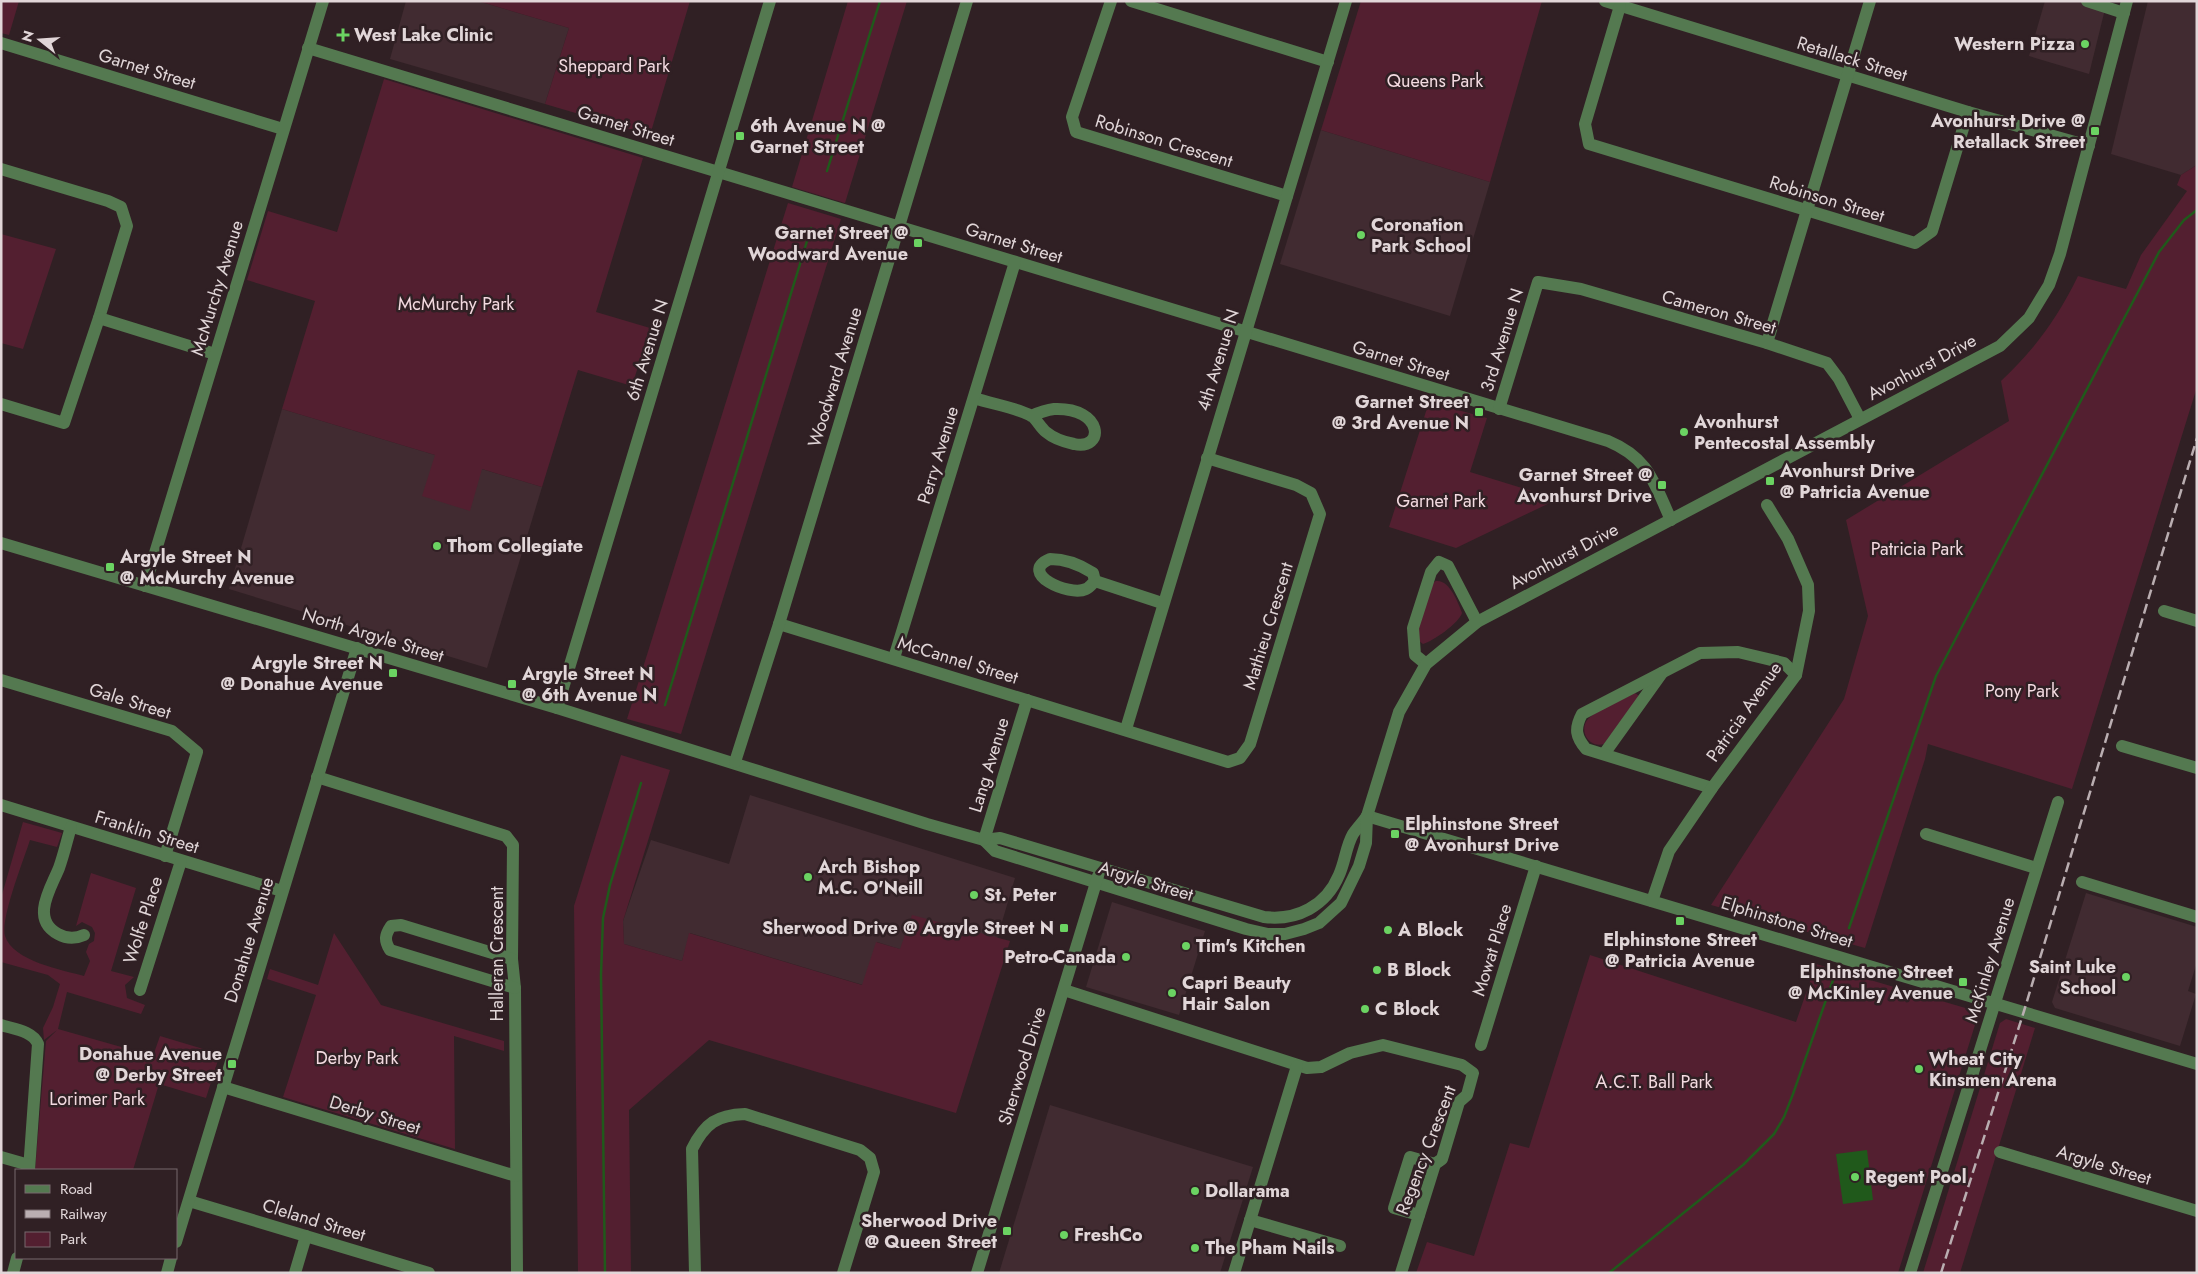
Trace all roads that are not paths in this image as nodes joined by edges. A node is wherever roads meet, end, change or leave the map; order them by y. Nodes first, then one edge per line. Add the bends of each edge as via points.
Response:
1 (322, 1) edge
2 (770, 1) edge
3 (967, 1) edge
4 (1111, 1) edge
5 (1131, 1) edge
6 (1346, 1) edge
7 (1605, 1) edge
8 (1870, 1) edge
9 (2087, 1) edge
10 (1620, 6) junction
11 (2126, 7) edge
12 (1, 43) edge
13 (308, 48) junction
14 (1328, 62) junction
15 (1847, 76) junction
16 (1968, 112) junction
17 (283, 129) junction
18 (2089, 146) junction
19 (1, 169) edge
20 (719, 172) junction
21 (1287, 196) junction
22 (1806, 211) junction
23 (898, 226) junction
24 (1015, 262) junction
25 (1538, 282) joint
26 (99, 318) junction
27 (1245, 332) junction
28 (1767, 343) junction
29 (215, 354) junction
30 (974, 398) junction
31 (1, 404) edge
32 (1499, 409) junction
33 (1031, 416) junction
34 (1860, 419) junction
35 (1206, 458) junction
36 (1767, 505) dead end
37 (1671, 520) junction
38 (1, 543) edge
39 (1095, 581) dead end
40 (144, 586) junction
41 (1162, 602) junction
42 (2164, 611) dead end
43 (2197, 621) edge
44 (1477, 622) junction
45 (779, 624) junction
46 (357, 648) junction
47 (894, 658) junction
48 (1426, 664) junction
49 (1664, 671) junction
50 (1796, 675) junction
51 (1, 680) edge
52 (1027, 700) junction
53 (557, 708) junction
54 (1126, 729) junction
55 (2122, 746) dead end
56 (1604, 754) junction
57 (735, 762) junction
58 (2197, 768) edge
59 (317, 777) junction
60 (1712, 788) junction
61 (2058, 802) dead end
62 (1, 806) edge
63 (1367, 816) junction
64 (71, 827) junction
65 (1926, 834) dead end
66 (984, 840) junction
67 (165, 856) junction
68 (181, 861) junction
69 (1536, 866) junction
70 (2036, 868) junction
71 (1100, 869) junction
72 (2082, 882) dead end
73 (1096, 884) junction
74 (282, 891) junction
75 (1652, 901) junction
76 (1306, 912) joint
77 (2197, 917) edge
78 (1304, 929) joint
79 (84, 936) dead end
80 (512, 960) junction
81 (514, 988) junction
82 (140, 990) dead end
83 (1064, 990) junction
84 (1995, 1002) junction
85 (1, 1025) edge
86 (1481, 1045) dead end
87 (2197, 1064) edge
88 (1297, 1066) junction
89 (223, 1087) junction
90 (2000, 1152) dead end
91 (1, 1157) edge
92 (1435, 1164) junction
93 (29, 1168) edge
94 (516, 1176) junction
95 (189, 1201) junction
96 (2197, 1211) edge
97 (1419, 1215) junction
98 (1250, 1220) junction
99 (178, 1236) edge
100 (306, 1236) junction
101 (1340, 1246) dead end
102 (18, 1259) edge
103 (172, 1259) edge
104 (13, 1273) edge
105 (167, 1273) edge
106 (295, 1273) edge
107 (429, 1273) edge
108 (517, 1273) edge
109 (694, 1273) edge
110 (843, 1273) edge
111 (977, 1273) edge
112 (1234, 1273) edge
113 (1401, 1273) edge
114 (1910, 1273) edge

1 - 13 street, McMurchy Avenue
2 - 20 street, 6th Avenue N
3 - 23 street, Woodward Avenue
4 - 21 street, Robinson Crescent via 1072,117 1076,132
5 - 14 street
6 - 14 street, 4th Avenue N
7 - 10 street, Retallack Street
8 - 15 street
9 - 11 street
10 - 15 street, Retallack Street
10 - 22 street, Robinson Street via 1586,124 1589,144
11 - 18 street, Avonhurst Drive
12 - 17 street, Garnet Street
13 - 17 street, McMurchy Avenue
13 - 20 street, Garnet Street
14 - 21 street, 4th Avenue N
15 - 16 street, Retallack Street
15 - 22 street
16 - 18 street, Retallack Street
16 - 22 street, Robinson Street via 1932,231 1915,243
17 - 29 street, McMurchy Avenue
18 - 34 street, Avonhurst Drive via 2049,286 2029,318 2000,346
19 - 26 street via 121,207 127,226
20 - 23 street, Garnet Street
20 - 53 street, 6th Avenue N
21 - 27 street, 4th Avenue N
22 - 28 street
23 - 24 street, Garnet Street
23 - 45 street, Woodward Avenue
24 - 27 street, Garnet Street
24 - 30 street, Perry Avenue
25 - 28 street, Cameron Street via 1581,289
25 - 32 street, 3rd Avenue N
26 - 29 street
26 - 31 street via 64,423
27 - 32 street, Garnet Street
27 - 35 street, 4th Avenue N
28 - 34 street, Cameron Street via 1827,363
29 - 40 street, McMurchy Avenue
30 - 33 street
30 - 47 street, Perry Avenue
32 - 37 street, Garnet Street via 1625,448 1642,463
33 - 33 street via 1047,433 1076,445 1086,445 1096,430 1092,420 1084,414 1067,410 1052,409
34 - 37 street, Avonhurst Drive
35 - 41 street, 4th Avenue N
35 - 54 street, Mathieu Crescent via 1296,485 1311,493 1320,514 1250,744 1240,758 1228,762
36 - 50 street, Patricia Avenue via 1788,539 1808,585 1809,611
37 - 44 street, Avonhurst Drive
38 - 40 street, North Argyle Street
39 - 41 street
40 - 46 street, North Argyle Street
41 - 54 street, 4th Avenue N
42 - 43 street
44 - 48 street, Avonhurst Drive
44 - 48 street via 1448,566 1439,562 1431,572 1413,628 1415,655
45 - 47 street, McCannel Street
45 - 57 street, Woodward Avenue
46 - 53 street, North Argyle Street
46 - 59 street, Donahue Avenue
47 - 52 street, McCannel Street
48 - 63 street, Avonhurst Drive via 1399,712
49 - 50 street via 1700,653 1738,652 1784,663
49 - 56 street
49 - 56 street via 1582,714 1576,724 1577,738 1586,750
50 - 60 street, Patricia Avenue
51 - 67 street, Gale Street via 172,731 197,752
52 - 54 street, McCannel Street
52 - 66 street, Lang Avenue
53 - 57 street, North Argyle Street
55 - 58 street
56 - 60 street
57 - 66 street, Argyle Street
59 - 74 street, Donahue Avenue
59 - 80 street, Halleran Crescent via 506,836 513,845 514,863
60 - 75 street, Patricia Avenue via 1669,851
61 - 70 street, McKinley Avenue
62 - 64 street, Franklin Street
63 - 69 street, Elphinstone Street
63 - 76 street, Avonhurst Drive via 1353,835 1331,890
63 - 78 street, Avonhurst Drive via 1366,843 1348,894 1319,923
64 - 67 street, Franklin Street
64 - 79 street via 60,866 47,894 45,916 50,928 59,935
65 - 70 street
66 - 71 street, Argyle Street via 1000,838
66 - 73 street, Argyle Street via 996,851
67 - 68 street, Franklin Street
68 - 74 street, Franklin Street
68 - 82 street, Wolfe Place
69 - 75 street, Elphinstone Street
69 - 86 street, Mowat Place
70 - 84 street, McKinley Avenue
71 - 73 street, Sherwood Drive
71 - 76 street, Argyle Street via 1264,917 1278,919
72 - 77 street
73 - 78 street, Argyle Street via 1268,934
73 - 83 street, Sherwood Drive
74 - 89 street, Donahue Avenue
75 - 84 street, Elphinstone Street
80 - 81 street, Halleran Crescent
80 - 81 street via 401,925 391,926 386,934 390,950
81 - 94 street, Halleran Crescent
83 - 88 street
83 - 111 street, Sherwood Drive
84 - 87 street, Elphinstone Street
84 - 114 street, McKinley Avenue
85 - 93 street via 31,1034 38,1044
88 - 92 street, Regency Crescent via 1321,1067 1350,1053 1383,1045 1462,1065 1473,1073 1467,1095 1459,1102 1442,1159
88 - 98 street
89 - 94 street, Derby Street
89 - 95 street, Donahue Avenue
90 - 96 street, Argyle Street
91 - 93 street
92 - 97 street, Regency Crescent
92 - 97 street via 1410,1157 1394,1208
94 - 108 street, Halleran Crescent
95 - 99 street, Donahue Avenue
95 - 100 street, Cleland Street
97 - 113 street, Regency Crescent
98 - 101 street
98 - 112 street
100 - 106 street
100 - 107 street, Cleland Street
102 - 104 street
103 - 105 street
109 - 110 street via 692,1149 699,1135 712,1122 730,1114 746,1114 860,1150 870,1158 874,1172

